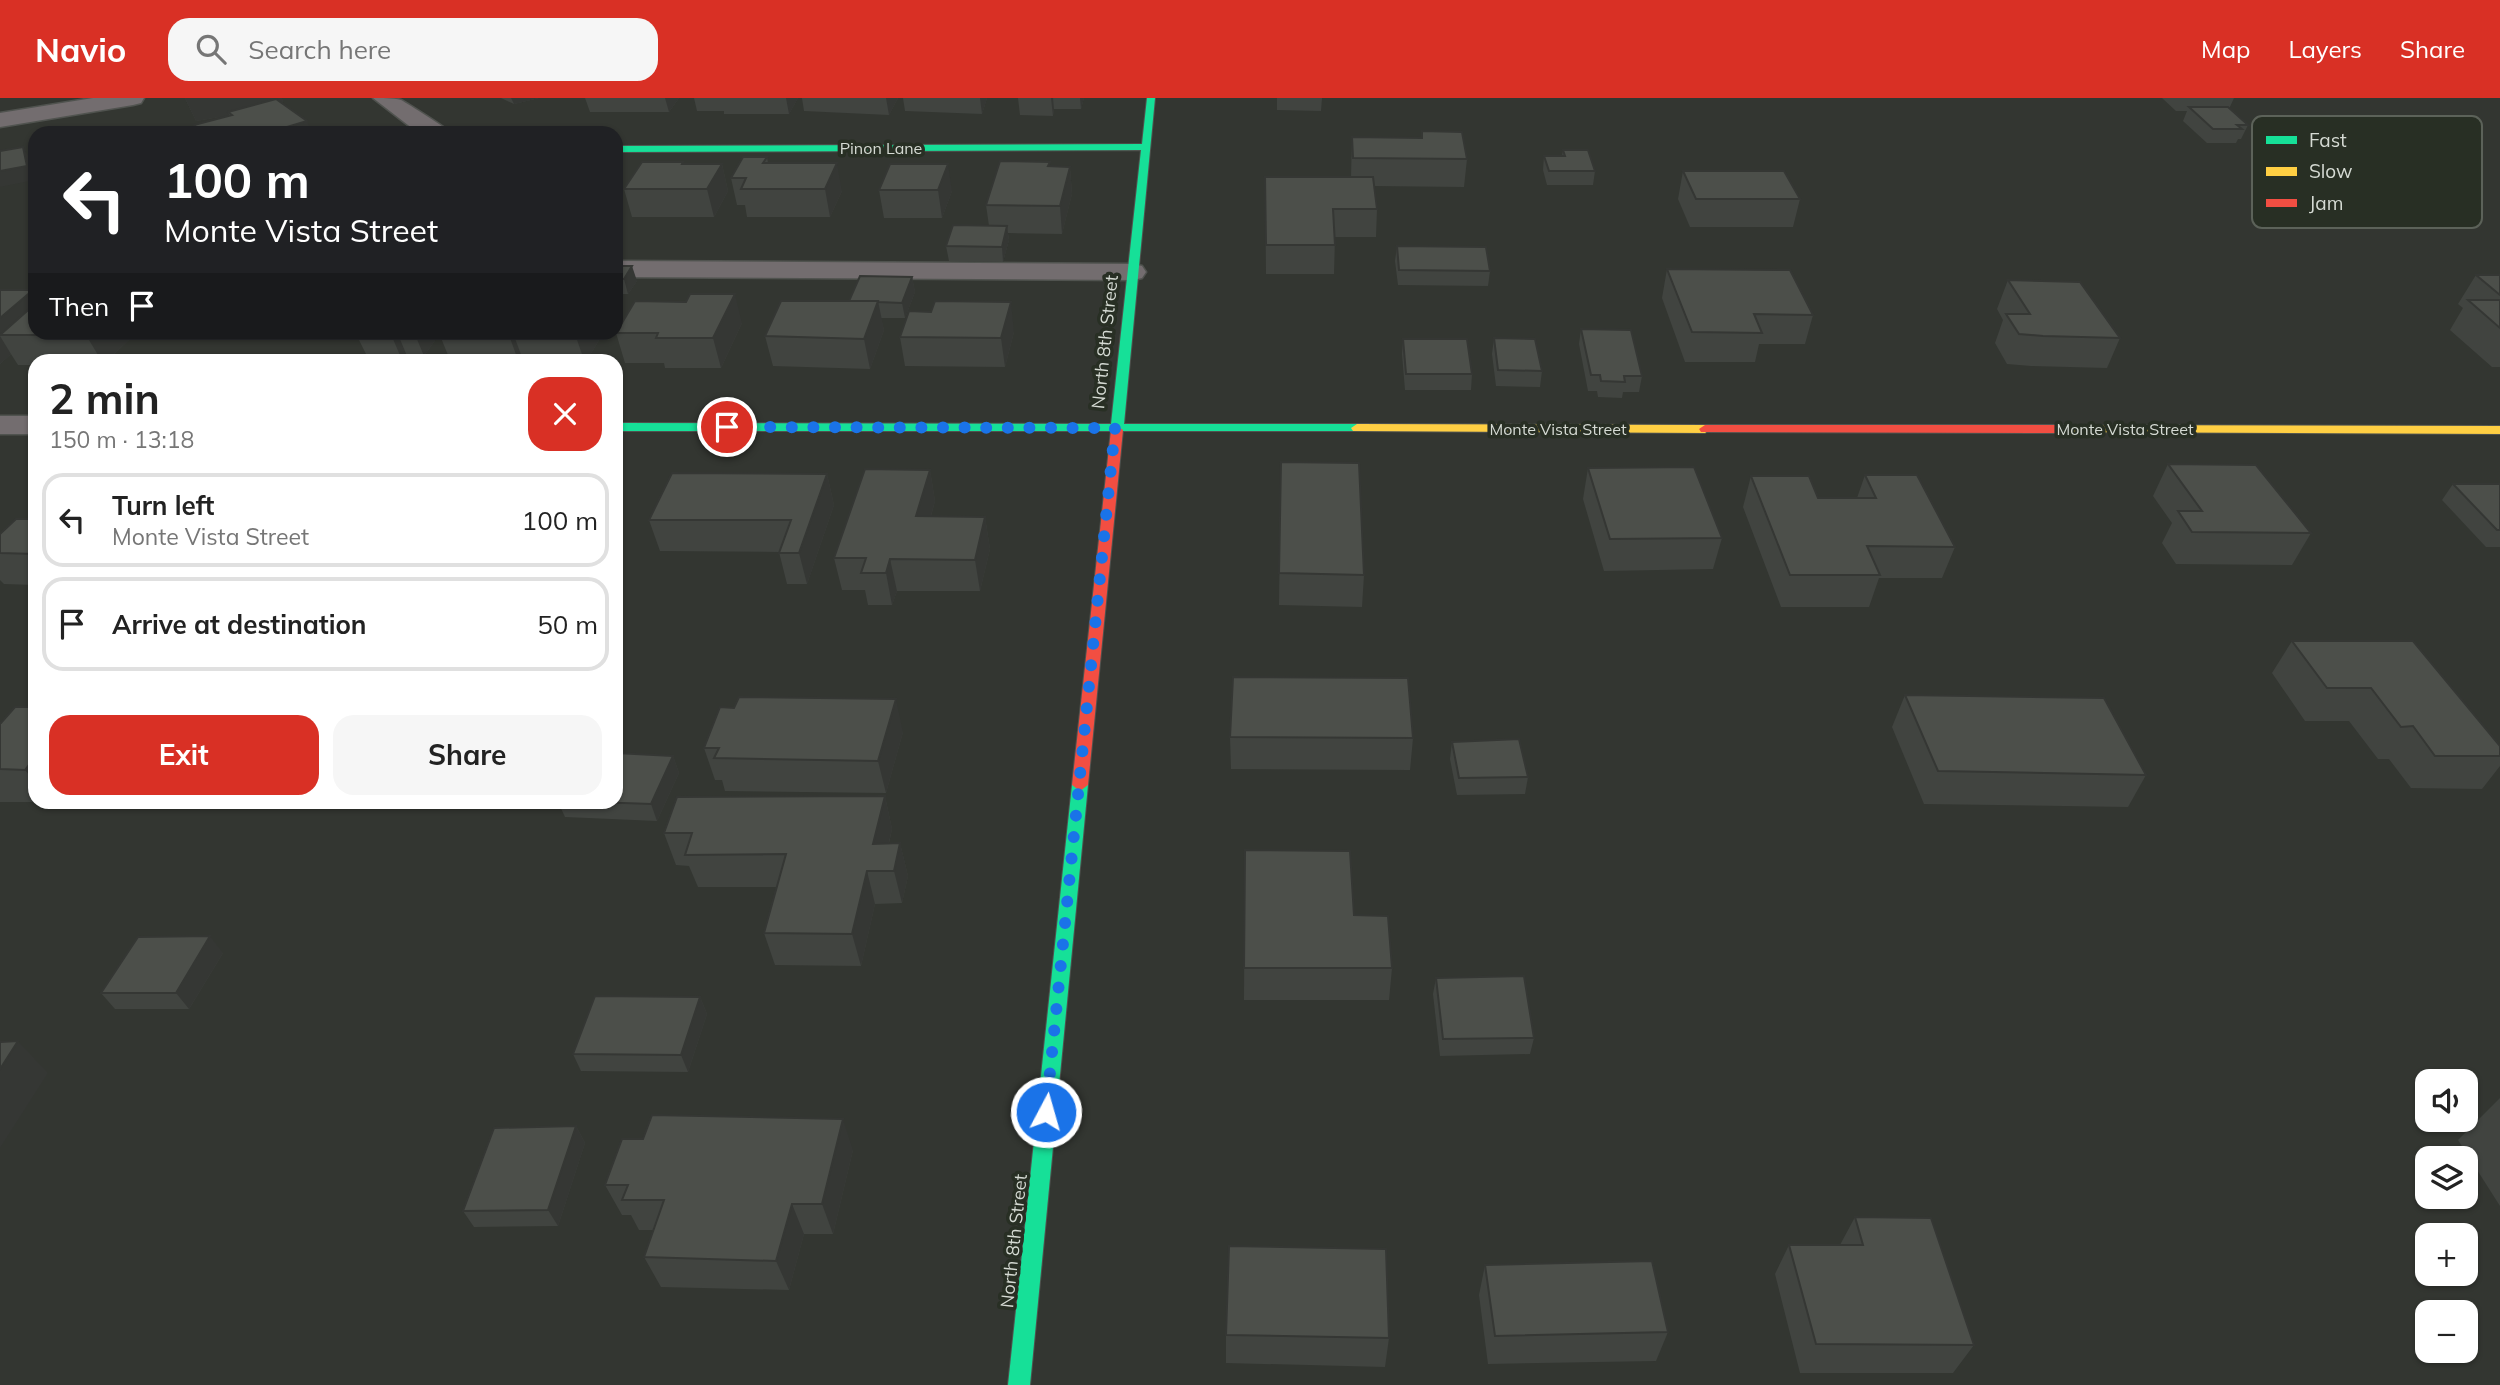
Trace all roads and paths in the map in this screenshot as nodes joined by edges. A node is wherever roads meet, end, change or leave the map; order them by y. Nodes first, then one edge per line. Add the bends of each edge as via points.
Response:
1 (133, 98) edge
2 (384, 98) edge
3 (1151, 98) edge
4 (106, 102) junction
5 (0, 120) edge
6 (95, 123) dead end
7 (424, 126) edge
8 (1146, 147) junction
9 (623, 149) edge
10 (623, 269) edge
11 (1133, 272) junction
12 (0, 425) edge
13 (28, 425) edge
14 (623, 427) edge
15 (1115, 428) junction
16 (2500, 429) edge
17 (1019, 1385) edge

1 - 4 street
2 - 7 street
3 - 8 street, North 8th Street
4 - 5 street
4 - 6 street
8 - 9 street, Pinon Lane
8 - 11 street, North 8th Street
10 - 11 street
11 - 15 street, North 8th Street
12 - 13 street
14 - 15 street, Monte Vista Street
15 - 16 street, Monte Vista Street
15 - 17 street, North 8th Street

